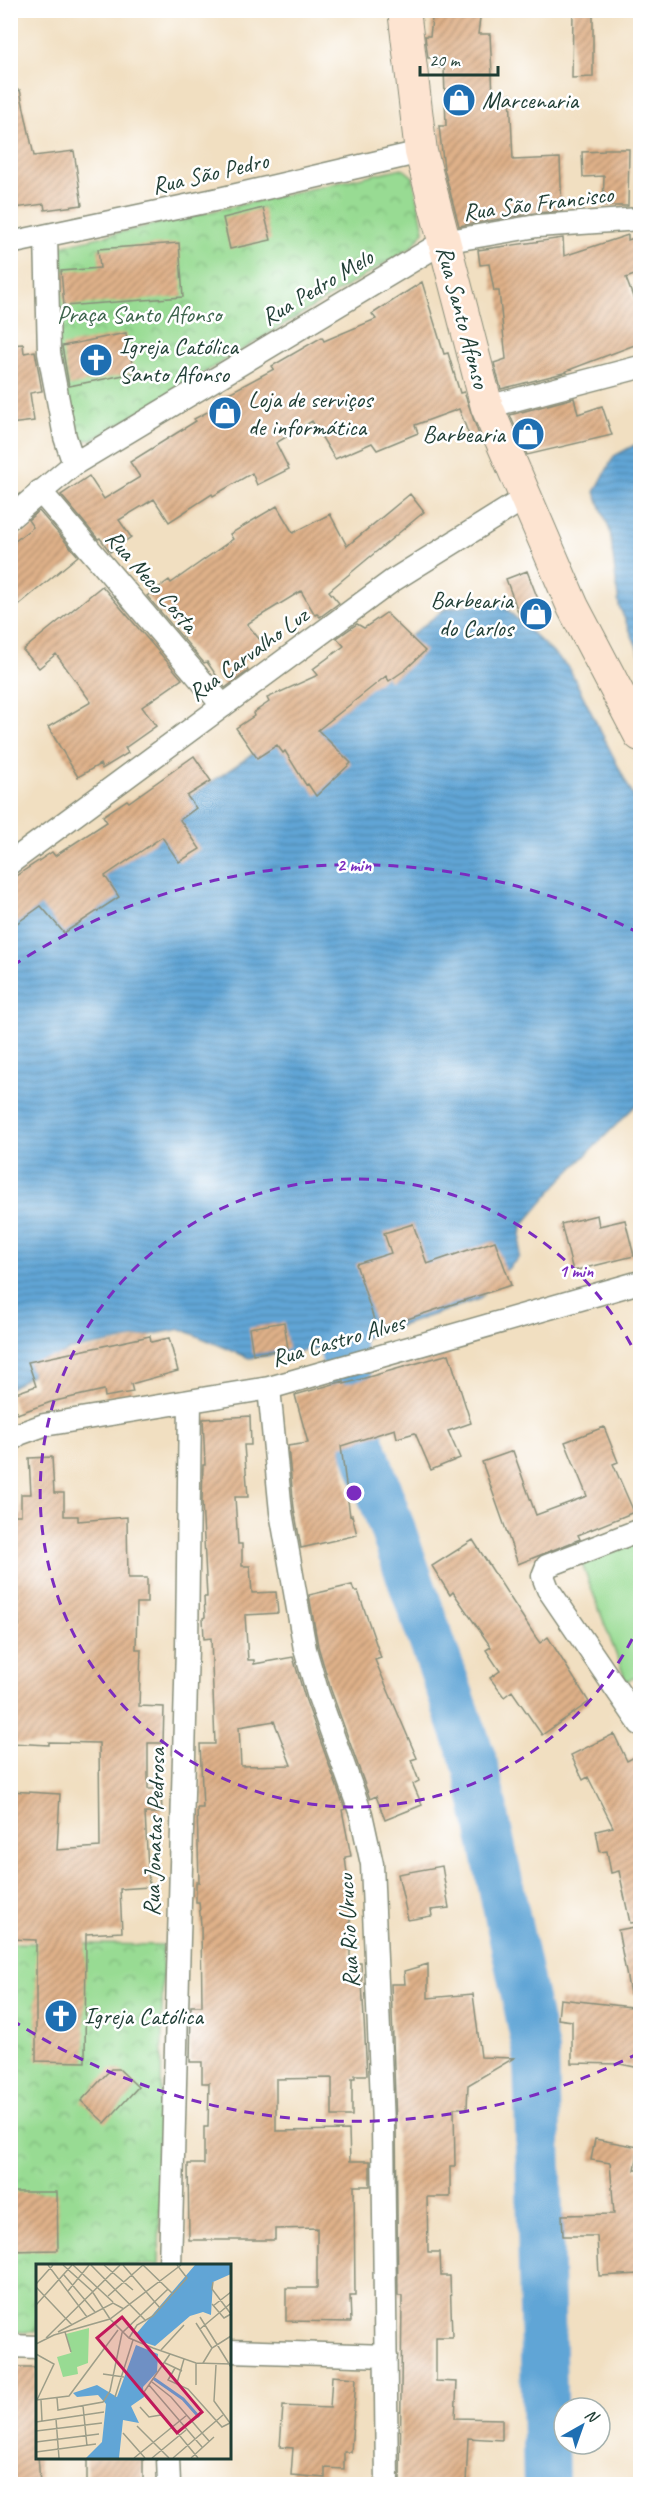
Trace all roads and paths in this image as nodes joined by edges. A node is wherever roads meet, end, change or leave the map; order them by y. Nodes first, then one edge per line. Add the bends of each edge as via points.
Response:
1 (404, 10) edge
2 (421, 152) junction
3 (640, 219) edge
4 (46, 236) junction
5 (443, 242) junction
6 (10, 243) edge
7 (640, 367) edge
8 (487, 407) junction
9 (74, 464) junction
10 (40, 491) junction
11 (525, 498) junction
12 (10, 518) edge
13 (223, 705) junction
14 (639, 732) edge
15 (10, 863) edge
16 (640, 1282) edge
17 (269, 1388) junction
18 (190, 1401) junction
19 (10, 1441) edge
20 (640, 1530) edge
21 (640, 1724) edge
22 (170, 2264) edge
23 (10, 2346) edge
24 (36, 2347) edge
25 (231, 2351) edge
26 (386, 2356) junction
27 (168, 2459) edge
28 (169, 2484) edge
29 (387, 2484) edge

1 - 2 main road, Rua Santo Afonso
2 - 4 street, Rua São Pedro
2 - 5 main road, Rua Santo Afonso
3 - 5 street, Rua São Francisco via 537,226
4 - 6 street, Rua São Pedro
4 - 9 street via 49,353
5 - 8 main road, Rua Santo Afonso
5 - 9 street, Rua Pedro Melo
7 - 8 street
8 - 11 main road, Rua Santo Afonso
9 - 10 street, Rua Pedro Melo
10 - 12 street, Rua Pedro Melo
10 - 13 street, Rua Neco Costa
11 - 13 street, Rua Carvalho Luz via 392,581
11 - 14 main road, Rua Santo Afonso via 573,607
13 - 15 street, Rua Carvalho Luz
16 - 17 street, Rua Castro Alves
17 - 18 street, Rua Castro Alves
17 - 26 street, Rua Rio Urucu via 281,1512 305,1649 361,1814 372,1864 383,2113
18 - 19 street, Rua Castro Alves via 44,1425
18 - 22 street, Rua Jonatas Pedrosa
20 - 21 street via 547,1566 543,1576
23 - 24 street
25 - 26 street
26 - 29 street, Rua Rio Urucu
27 - 28 street

